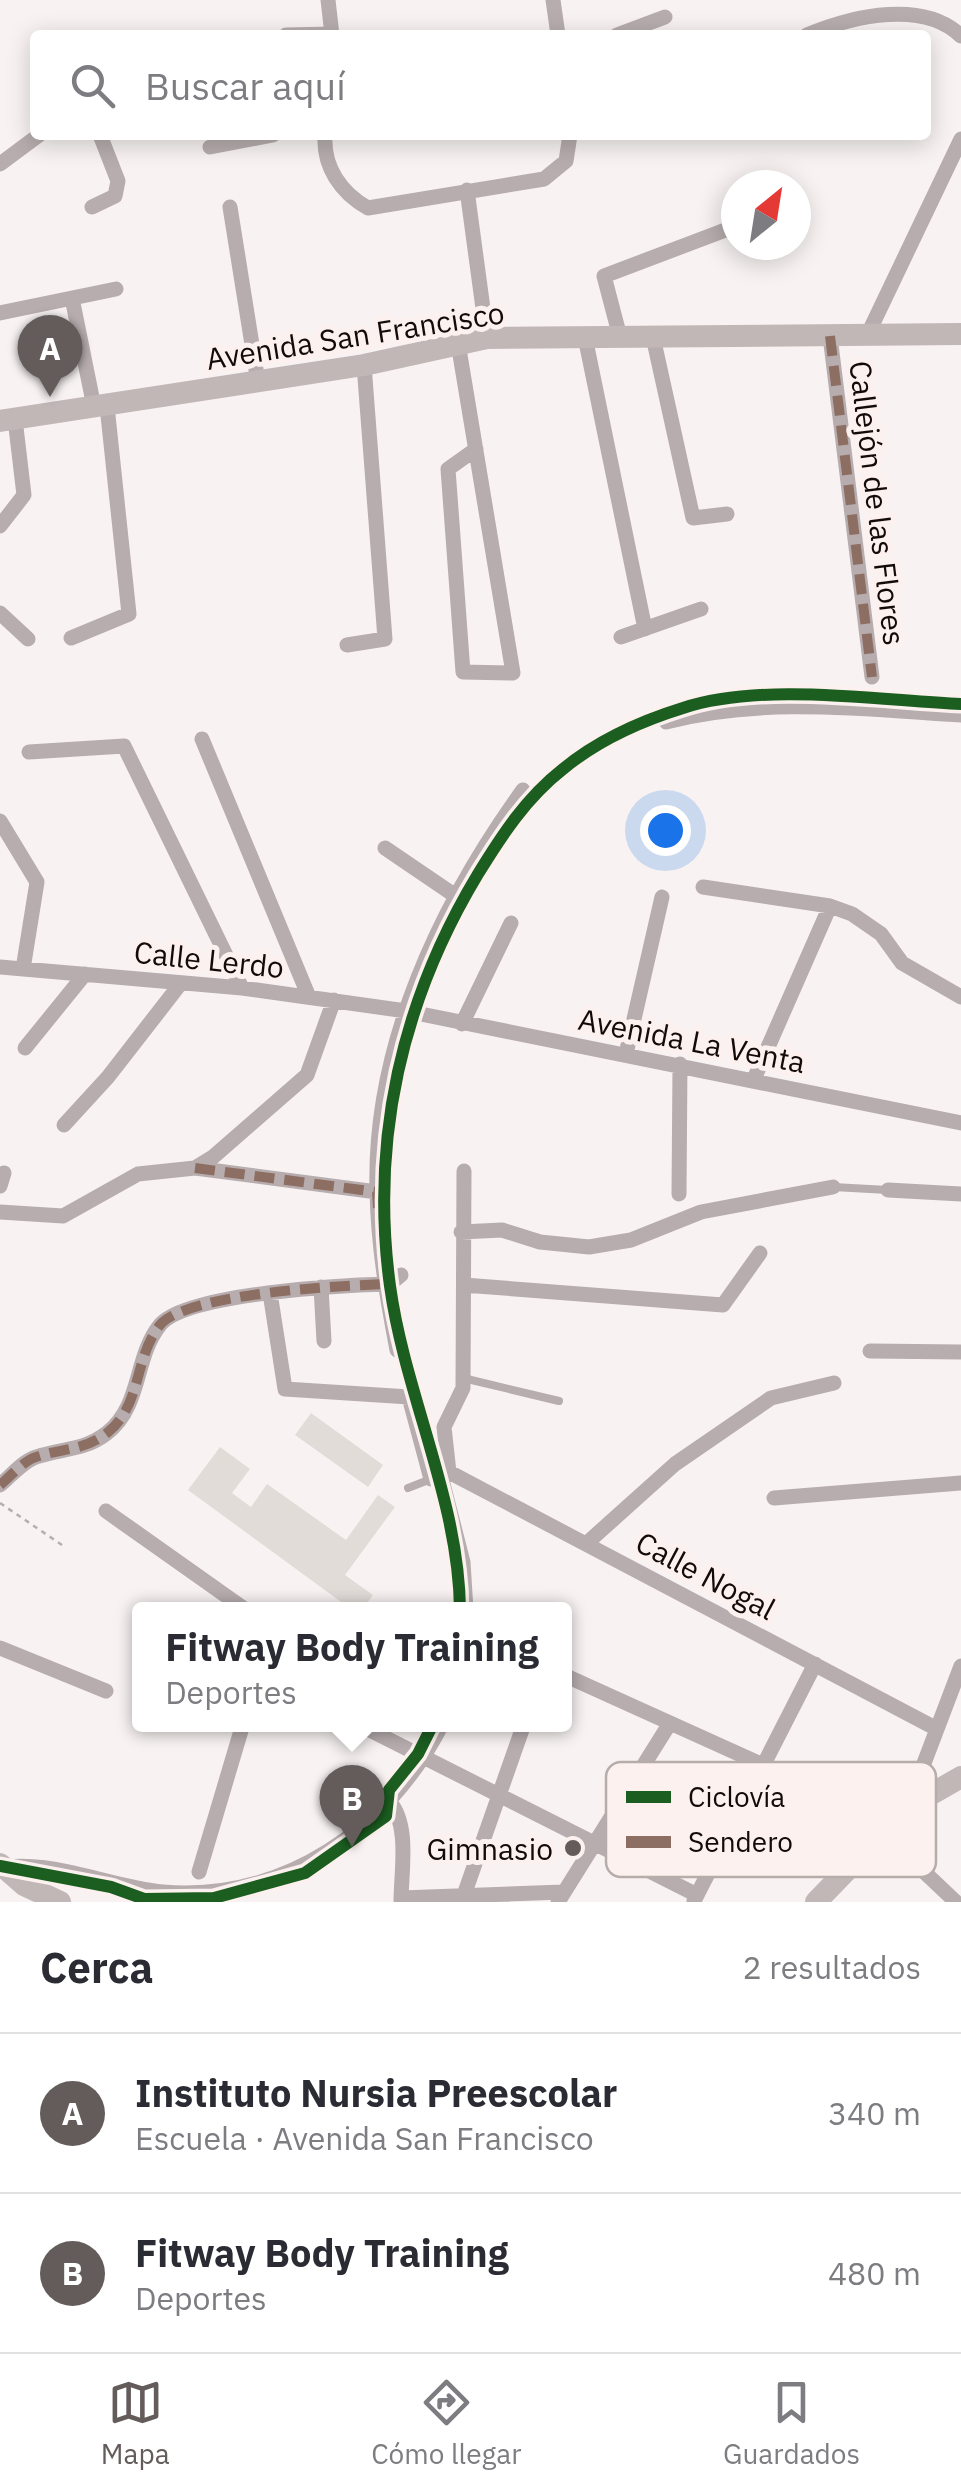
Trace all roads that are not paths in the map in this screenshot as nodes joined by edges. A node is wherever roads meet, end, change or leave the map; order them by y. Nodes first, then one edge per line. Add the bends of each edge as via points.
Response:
1 (328, 0) edge
2 (554, 0) edge
3 (665, 17) dead end
4 (332, 30) edge
5 (557, 30) edge
6 (630, 30) edge
7 (820, 30) edge
8 (961, 36) edge
9 (961, 139) edge
10 (32, 140) edge
11 (102, 140) edge
12 (246, 140) edge
13 (326, 140) edge
14 (569, 140) edge
15 (210, 147) dead end
16 (0, 164) edge
17 (467, 190) junction
18 (230, 207) dead end
19 (92, 208) dead end
20 (721, 232) edge
21 (116, 289) dead end
22 (72, 298) junction
23 (0, 312) edge
24 (961, 334) edge
25 (652, 336) junction
26 (830, 336) junction
27 (867, 336) junction
28 (585, 337) junction
29 (620, 337) junction
30 (487, 338) junction
31 (460, 355) junction
32 (364, 365) junction
33 (258, 382) junction
34 (97, 401) junction
35 (7, 420) edge
36 (476, 450) junction
37 (728, 514) dead end
38 (0, 526) edge
39 (701, 609) dead end
40 (0, 613) edge
41 (645, 629) junction
42 (622, 637) dead end
43 (71, 638) dead end
44 (28, 639) dead end
45 (347, 645) dead end
46 (872, 677) dead end
47 (961, 714) edge
48 (666, 722) dead end
49 (202, 740) dead end
50 (29, 752) dead end
51 (522, 790) dead end
52 (0, 822) edge
53 (385, 848) dead end
54 (702, 888) dead end
55 (662, 897) dead end
56 (458, 898) junction
57 (830, 906) junction
58 (512, 923) dead end
59 (0, 967) edge
60 (23, 969) junction
61 (85, 974) junction
62 (181, 983) junction
63 (242, 988) junction
64 (309, 997) junction
65 (961, 998) edge
66 (334, 1000) junction
67 (409, 1012) junction
68 (462, 1024) junction
69 (25, 1048) dead end
70 (626, 1054) junction
71 (680, 1064) junction
72 (754, 1080) junction
73 (961, 1123) edge
74 (64, 1125) dead end
75 (195, 1168) junction
76 (464, 1171) dead end
77 (833, 1187) joint
78 (888, 1190) joint
79 (377, 1192) junction
80 (679, 1194) dead end
81 (961, 1194) edge
82 (0, 1212) edge
83 (462, 1232) junction
84 (760, 1252) dead end
85 (401, 1275) dead end
86 (385, 1284) junction
87 (464, 1285) junction
88 (321, 1286) junction
89 (270, 1293) junction
90 (324, 1341) dead end
91 (397, 1350) dead end
92 (870, 1351) dead end
93 (961, 1352) edge
94 (462, 1378) junction
95 (834, 1383) dead end
96 (559, 1401) dead end
97 (440, 1476) junction
98 (961, 1483) edge
99 (0, 1485) edge
100 (408, 1488) dead end
101 (774, 1498) dead end
102 (106, 1512) dead end
103 (586, 1542) junction
104 (235, 1602) edge
105 (465, 1602) edge
106 (0, 1648) edge
107 (815, 1664) junction
108 (961, 1666) edge
109 (572, 1679) edge
110 (106, 1690) dead end
111 (670, 1722) junction
112 (937, 1729) junction
113 (241, 1732) edge
114 (374, 1732) edge
115 (438, 1732) edge
116 (521, 1732) edge
117 (424, 1758) junction
118 (644, 1762) edge
119 (757, 1762) edge
120 (766, 1762) edge
121 (924, 1762) edge
122 (961, 1777) edge
123 (378, 1788) dead end
124 (936, 1791) edge
125 (500, 1800) junction
126 (390, 1802) junction
127 (606, 1821) edge
128 (592, 1843) junction
129 (606, 1850) edge
130 (2, 1866) edge
131 (200, 1872) dead end
132 (656, 1877) edge
133 (840, 1877) edge
134 (930, 1877) edge
135 (464, 1896) junction
136 (561, 1897) edge
137 (695, 1898) edge
138 (401, 1900) edge
139 (60, 1902) edge
140 (816, 1902) edge
141 (956, 1902) edge

1 - 4 street
2 - 5 street
3 - 6 street
7 - 8 street via 913,6 931,9
9 - 27 street
10 - 16 street
11 - 19 street via 118,182 115,196
12 - 15 street
13 - 17 street via 334,176 368,208
14 - 17 street via 556,174
17 - 30 street
18 - 33 street
20 - 29 street via 604,276
21 - 22 street
22 - 23 street
22 - 34 street
24 - 27 street, Avenida San Francisco
25 - 26 street, Avenida San Francisco
25 - 29 street, Avenida San Francisco
25 - 37 street via 692,518
26 - 27 street, Avenida San Francisco
26 - 46 street, Callejón de las Flores
28 - 29 street, Avenida San Francisco
28 - 30 street, Avenida San Francisco
28 - 41 street
30 - 31 street, Avenida San Francisco
31 - 32 street, Avenida San Francisco
31 - 36 street
32 - 33 street, Avenida San Francisco
32 - 45 street via 385,639
33 - 34 street, Avenida San Francisco
34 - 35 street, Avenida San Francisco
34 - 43 street via 129,614
35 - 38 street via 24,495
36 - 36 street via 510,654 513,673 463,672 448,469
39 - 41 street
40 - 44 street
41 - 42 street
47 - 48 street via 764,706
49 - 64 street
50 - 63 street via 124,746
51 - 56 street
52 - 60 street via 37,882
53 - 56 street
54 - 57 street
55 - 70 street
56 - 67 street
57 - 65 street via 881,934 902,963
57 - 72 street
58 - 68 street
59 - 60 street, Calle Lerdo
60 - 61 street, Calle Lerdo
61 - 62 street, Calle Lerdo
61 - 69 street
62 - 63 street, Calle Lerdo
62 - 74 street
63 - 64 street, Calle Lerdo
64 - 66 street, Calle Lerdo
66 - 67 street, Calle Lerdo
66 - 75 street via 307,1075
67 - 68 street, Avenida La Venta
67 - 79 street via 378,1147
68 - 70 street, Avenida La Venta
70 - 71 street, Avenida La Venta
71 - 72 street, Avenida La Venta
71 - 80 street
72 - 73 street, Avenida La Venta
75 - 79 street
75 - 82 street via 138,1174 63,1216
76 - 83 street
77 - 78 lane
77 - 83 street via 701,1212 631,1240 589,1247 502,1230
78 - 81 street
79 - 86 street
83 - 87 street
84 - 87 street via 723,1305
85 - 86 street
86 - 88 street
86 - 91 street
87 - 94 street
88 - 89 street
88 - 90 street
89 - 97 street via 286,1389 409,1397
89 - 99 street via 178,1311 160,1325 130,1406 110,1431 84,1448 33,1458
92 - 93 street
94 - 96 lane
94 - 97 street via 462,1394 443,1434
95 - 103 street via 771,1398 675,1464
97 - 100 lane
97 - 103 street, Calle Nogal
97 - 105 street via 460,1548
98 - 101 street
102 - 104 street
103 - 107 street, Calle Nogal
106 - 110 street
107 - 112 street, Calle Nogal
107 - 120 street
108 - 112 street
109 - 111 street
111 - 118 street
111 - 119 street
112 - 121 street
113 - 131 street
114 - 117 street
115 - 117 street
116 - 125 street
117 - 125 street
117 - 126 street
122 - 124 street
123 - 126 lane
125 - 128 street
125 - 135 street
126 - 130 street via 306,1866 235,1888 162,1892 29,1864
126 - 138 street via 400,1826
127 - 128 street
128 - 129 street
128 - 136 street
130 - 139 street
132 - 137 street
133 - 140 street
134 - 141 street
135 - 136 street
135 - 138 street

